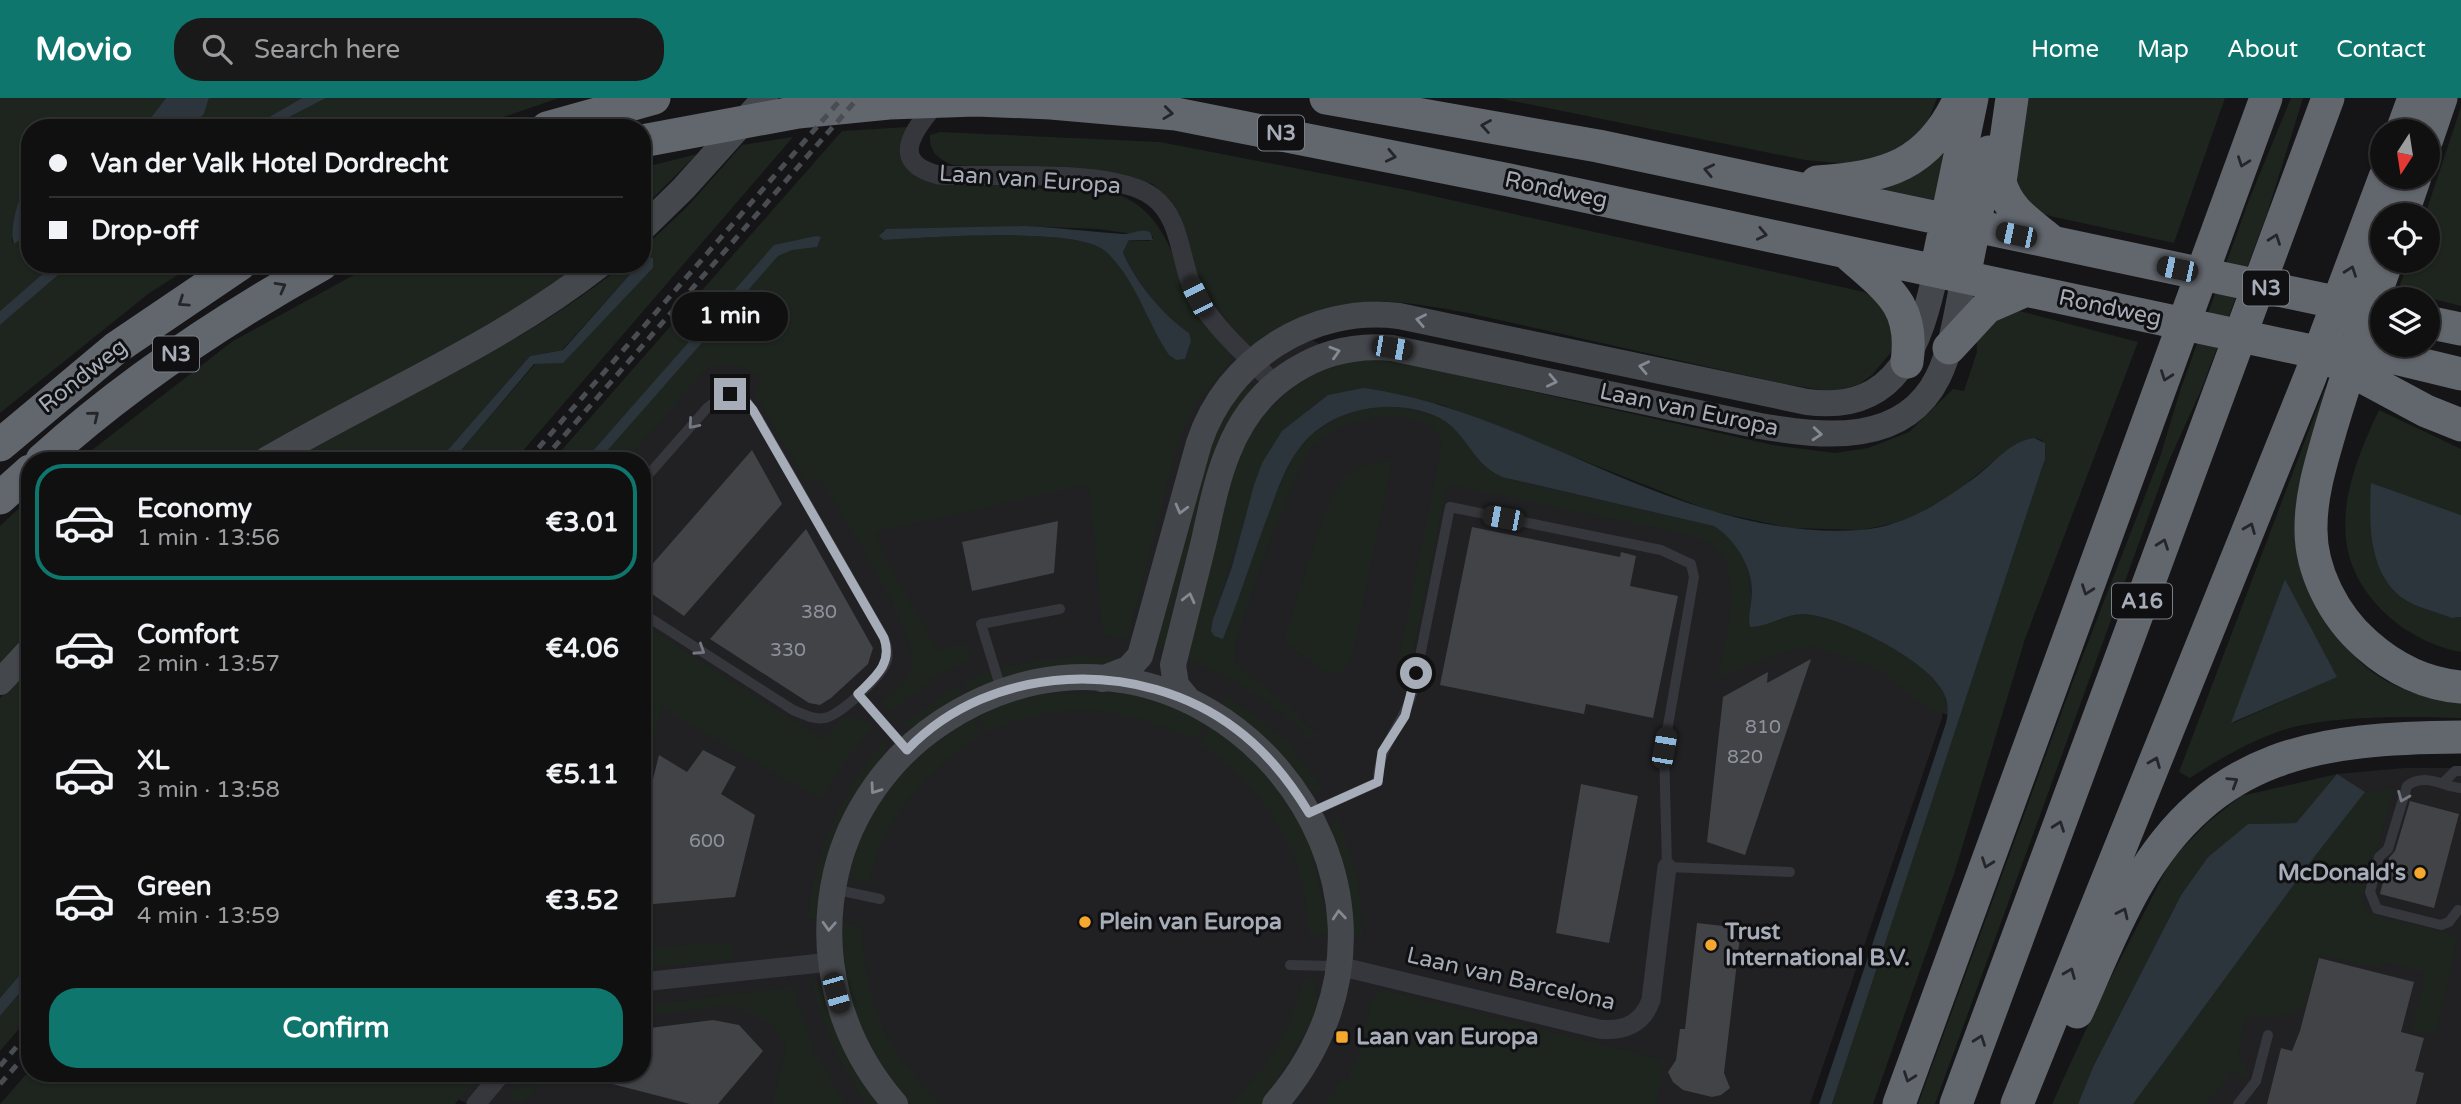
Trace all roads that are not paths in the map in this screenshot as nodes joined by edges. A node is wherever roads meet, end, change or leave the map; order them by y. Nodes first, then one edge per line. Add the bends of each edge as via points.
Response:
1 (654, 98) edge
2 (765, 98) edge
3 (940, 98) edge
4 (1326, 98) edge
5 (1960, 98) edge
6 (1972, 98) edge
7 (2266, 98) edge
8 (2328, 98) edge
9 (2414, 98) edge
10 (2441, 98) edge
11 (2010, 108) edge
12 (579, 119) edge
13 (2406, 119) edge
14 (2434, 119) edge
15 (651, 139) edge
16 (1776, 185) junction
17 (2381, 189) edge
18 (651, 220) edge
19 (1960, 223) junction
20 (2054, 243) junction
21 (1846, 251) junction
22 (227, 273) edge
23 (307, 273) edge
24 (590, 273) edge
25 (2383, 273) edge
26 (1950, 274) junction
27 (2026, 290) junction
28 (2370, 309) edge
29 (2440, 325) edge
30 (2461, 329) edge
31 (1949, 348) junction
32 (2316, 352) junction
33 (1253, 361) junction
34 (1906, 362) junction
35 (2461, 374) edge
36 (1275, 384) junction
37 (2339, 400) junction
38 (2461, 425) edge
39 (0, 445) edge
40 (52, 452) edge
41 (281, 452) edge
42 (651, 472) edge
43 (21, 479) edge
44 (0, 498) edge
45 (1060, 609) dead end
46 (651, 619) edge
47 (21, 660) edge
48 (2461, 671) edge
49 (1102, 679) junction
50 (0, 682) edge
51 (2461, 687) edge
52 (1002, 692) junction
53 (858, 694) junction
54 (1189, 701) junction
55 (2461, 737) edge
56 (907, 750) junction
57 (2461, 771) edge
58 (2444, 782) junction
59 (2461, 788) edge
60 (1309, 813) junction
61 (1667, 867) junction
62 (1790, 872) dead end
63 (833, 889) junction
64 (880, 899) dead end
65 (2458, 910) dead end
66 (830, 962) junction
67 (1290, 965) dead end
68 (1339, 966) junction
69 (651, 981) edge
70 (2268, 1035) dead end
71 (495, 1082) edge
72 (479, 1104) edge
73 (895, 1104) edge
74 (1275, 1104) edge
75 (1899, 1104) edge
76 (1956, 1104) edge
77 (2017, 1104) edge
78 (2028, 1104) edge
79 (2238, 1104) edge

1 - 12 highway
2 - 18 street
3 - 33 street, Laan van Europa via 912,135 909,155 917,167 939,175 1099,180 1146,192 1168,214 1197,297
16 -> 4 highway, N3 via 1598,146
5 - 16 highway via 1936,139 1910,162 1858,179
6 - 19 highway
7 -> 75 highway, A16
76 -> 8 highway, A16
9 - 13 highway
10 - 14 highway
11 - 19 highway via 1991,140
11 - 20 highway via 2000,182 2005,199
15 -> 21 highway, Rondweg / N3 via 798,112 976,100 1132,109 1219,120
16 - 19 highway, N3
77 -> 17 highway via 2311,377
19 - 20 highway, N3
19 - 26 highway, Laan van Europa
20 - 28 highway, N3
21 - 26 highway, Rondweg / N3
21 - 34 highway via 1904,310 1910,339
22 -> 39 highway, Rondweg / N3 via 116,348
40 -> 23 highway, Rondweg / N3 via 192,342
24 - 41 street via 498,336
25 - 37 highway
26 - 27 highway, Rondweg / N3
26 - 31 street, Laan van Europa
26 - 34 street, Laan van Europa
27 - 31 highway via 1987,307
27 - 32 highway, Rondweg / N3
29 - 30 highway
36 -> 31 street, Laan van Europa via 1335,351 1369,346 1770,428 1834,436 1872,430 1904,415 1934,386
32 - 35 highway, Rondweg / N3 via 2370,352
32 - 38 highway
34 -> 33 street, Laan van Europa via 1868,394 1843,404 1821,404 1367,313 1305,328
33 - 36 street, Laan van Europa
33 -> 49 street, Laan van Europa via 1228,386 1204,428 1140,656 1128,669
54 -> 36 street, Laan van Europa via 1177,685 1173,665 1217,485 1237,432
37 - 48 highway via 2325,488 2326,525 2337,573 2359,612 2388,641 2418,660
37 - 51 highway via 2318,474 2311,528 2321,581 2355,635 2381,657 2431,682
53 -> 42 lane via 884,667 884,638 747,402 730,394 718,398
43 - 44 highway
45 - 52 lane via 981,624
46 -> 53 lane via 803,715 832,716
47 - 50 street
49 - 52 street, Laan van Europa via 1049,681
49 - 54 street, Laan van Europa via 1140,684
52 - 56 street, Laan van Europa via 955,714
53 - 56 lane
54 - 60 street, Laan van Europa via 1256,745 1292,785
78 -> 55 highway via 2074,1019 2134,888 2164,843 2199,806 2263,765 2312,748 2378,739
56 -> 63 street, Laan van Europa via 855,820
57 - 58 lane
58 - 59 lane
58 -> 65 lane via 2407,786 2370,892 2377,909 2441,925
60 - 61 lane via 1378,782 1382,752 1409,705 1450,508 1661,550 1691,564 1694,577 1664,748
68 -> 60 street, Laan van Europa via 1335,881
61 - 62 lane
61 - 68 street, Laan van Barcelona via 1651,1000 1644,1015 1623,1028 1599,1029
63 - 64 lane
63 -> 66 street, Laan van Europa
66 - 69 street
66 - 73 street, Laan van Europa via 852,1039
67 - 68 lane
68 - 74 street, Laan van Europa via 1321,1030
70 - 79 lane via 2256,1081
71 - 72 street

